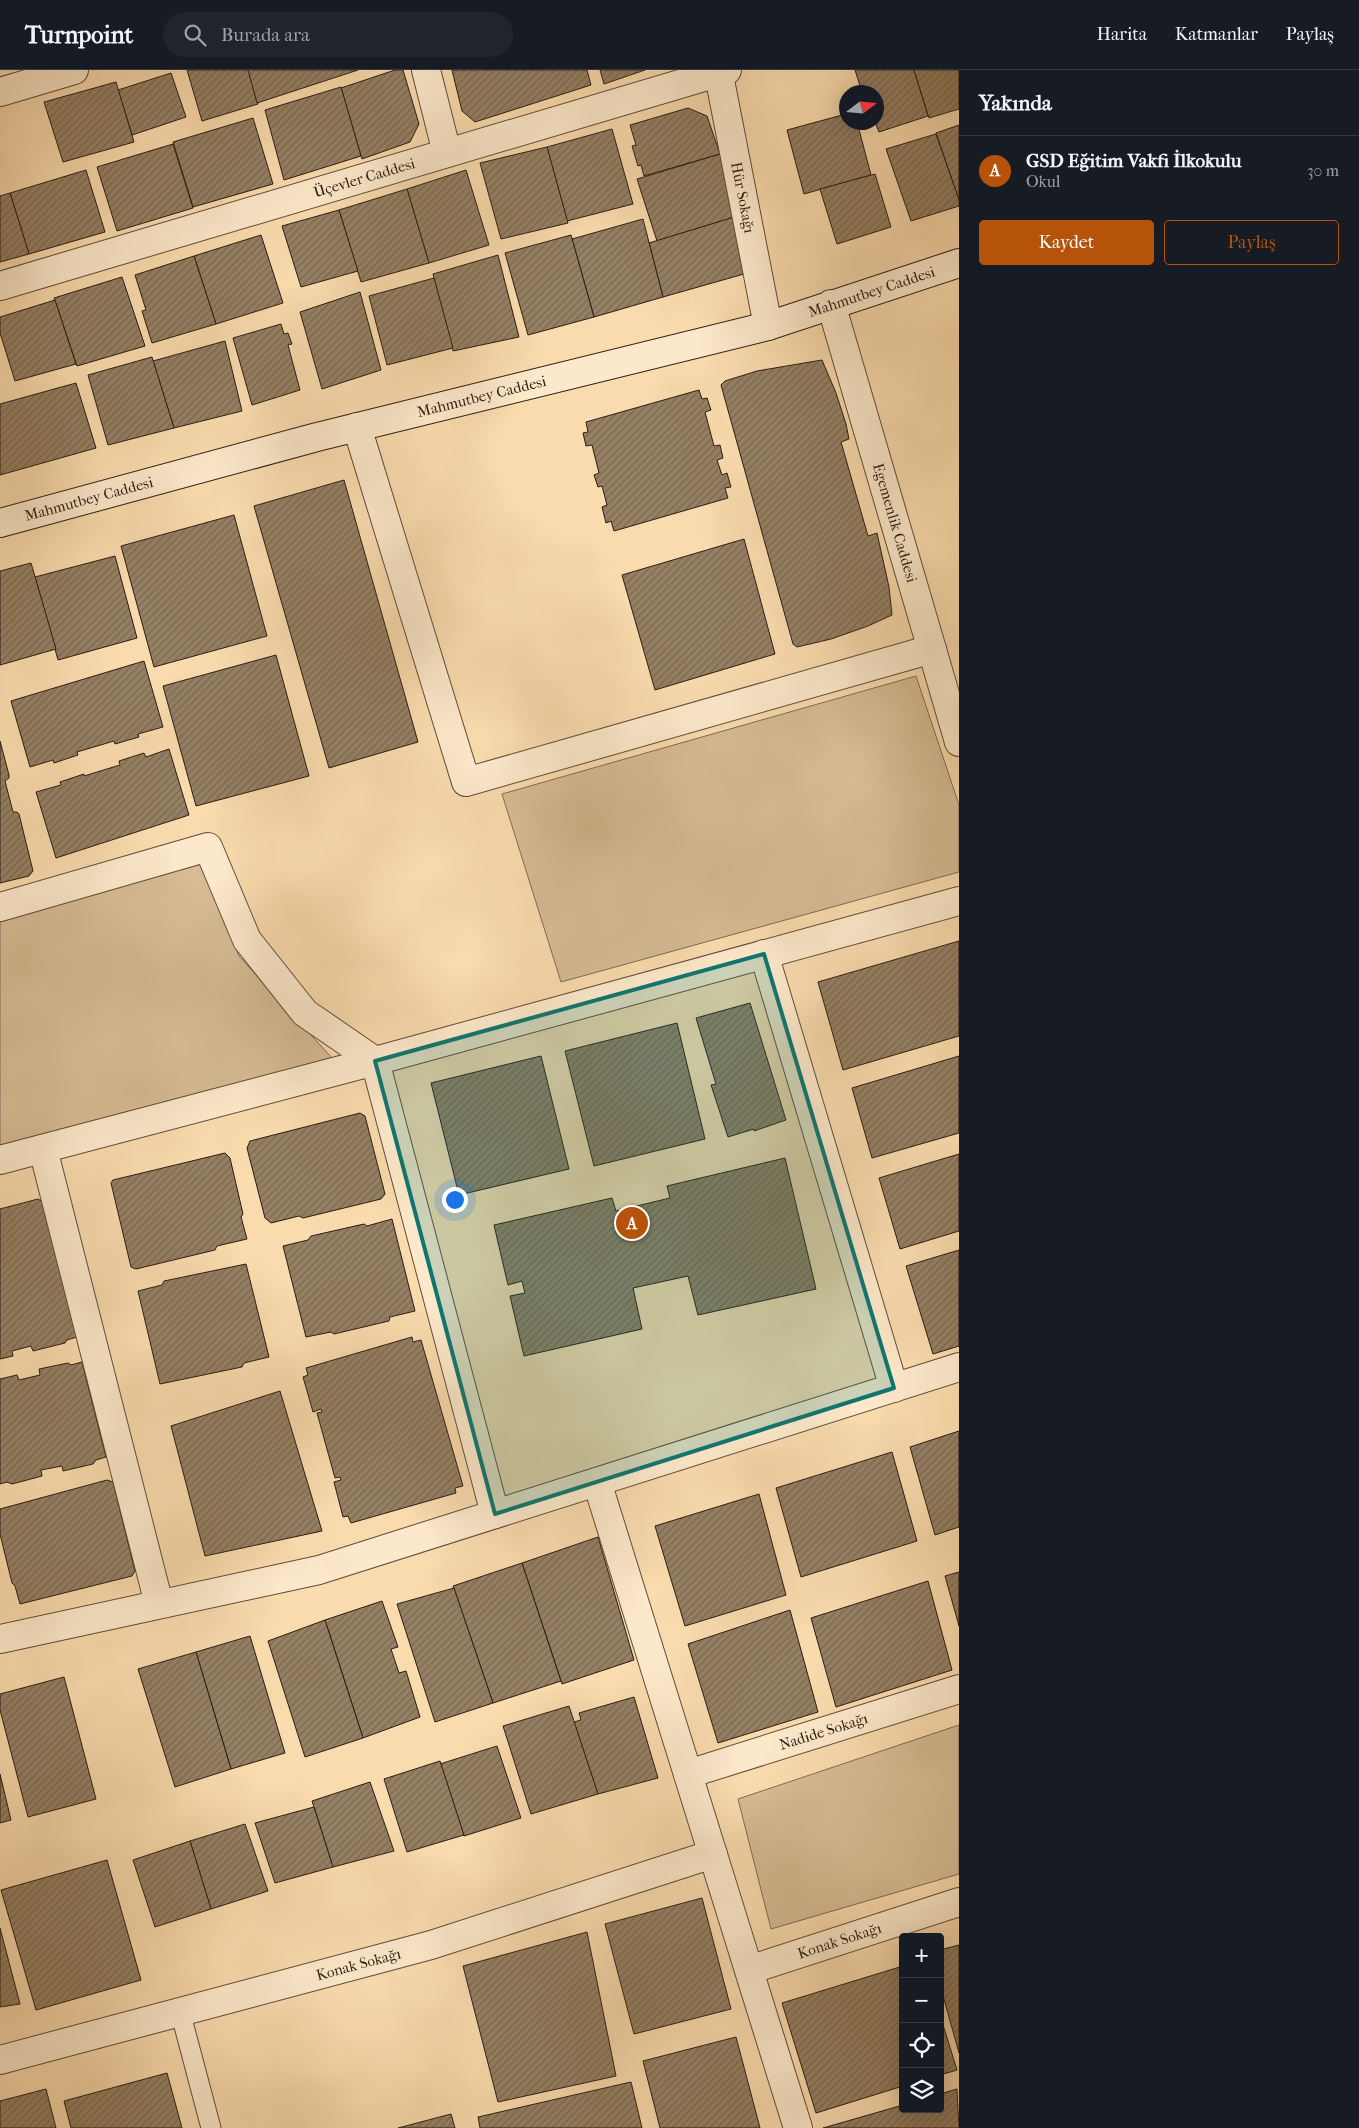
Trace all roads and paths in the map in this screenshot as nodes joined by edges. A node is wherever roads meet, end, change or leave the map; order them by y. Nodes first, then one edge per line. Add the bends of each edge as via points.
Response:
1 (74, 70) edge
2 (426, 70) edge
3 (722, 71) edge
4 (0, 91) edge
5 (447, 153) junction
6 (959, 263) edge
7 (0, 286) edge
8 (831, 304) junction
9 (768, 326) junction
10 (357, 427) junction
11 (0, 523) edge
12 (932, 650) junction
13 (959, 742) edge
14 (959, 901) edge
15 (0, 907) edge
16 (764, 954) junction
17 (375, 1061) junction
18 (43, 1149) junction
19 (0, 1160) edge
20 (959, 1367) edge
21 (894, 1388) junction
22 (597, 1482) junction
23 (495, 1514) junction
24 (159, 1604) junction
25 (0, 1638) edge
26 (959, 1689) edge
27 (688, 1774) junction
28 (713, 1854) junction
29 (959, 1902) edge
30 (749, 1970) junction
31 (180, 2012) junction
32 (0, 2060) edge
33 (212, 2128) edge
34 (798, 2128) edge

1 - 4 street
2 - 5 street
3 - 5 street, Üçevler Caddesi
3 - 9 street, Hür Sokağı
5 - 7 street, Üçevler Caddesi
6 - 8 street, Mahmutbey Caddesi
8 - 9 street, Mahmutbey Caddesi
8 - 12 street, Egemenlik Caddesi
9 - 10 street, Mahmutbey Caddesi
10 - 11 street, Mahmutbey Caddesi
10 - 12 street via 466,782
12 - 13 street, Egemenlik Caddesi
14 - 16 street
15 - 17 street via 208,847 247,940 305,1013
16 - 17 street
16 - 21 street
17 - 18 street
17 - 23 street
18 - 19 street
18 - 24 street
20 - 21 street
21 - 22 street
22 - 23 street
22 - 27 street
23 - 24 street via 319,1570
24 - 25 street
26 - 27 street, Nadide Sokağı
27 - 28 street
28 - 30 street
28 - 31 street, Konak Sokağı via 431,1945
29 - 30 street, Konak Sokağı
30 - 34 street
31 - 32 street, Konak Sokağı
31 - 33 lane

